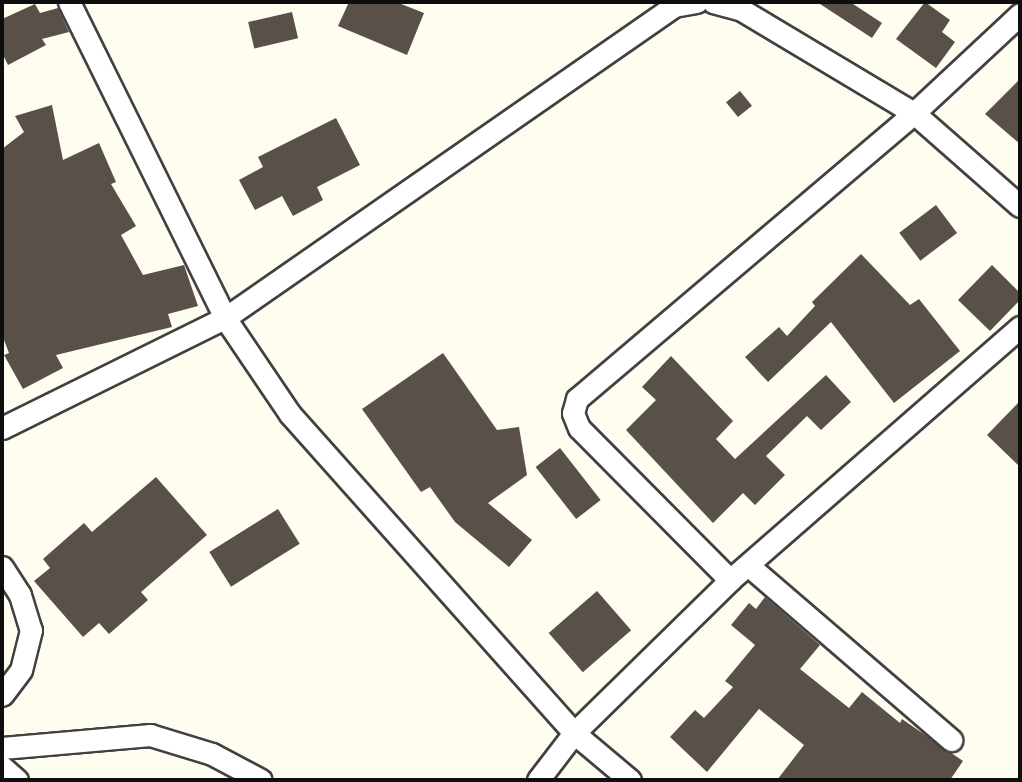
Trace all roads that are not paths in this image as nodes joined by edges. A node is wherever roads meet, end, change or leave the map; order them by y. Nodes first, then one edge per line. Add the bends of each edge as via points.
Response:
1 (69, 2) edge
2 (697, 2) edge
3 (713, 2) edge
4 (1020, 14) edge
5 (914, 113) junction
6 (1020, 206) edge
7 (225, 318) junction
8 (1020, 327) edge
9 (3, 423) edge
10 (749, 566) junction
11 (2, 567) edge
12 (730, 580) junction
13 (2, 695) edge
14 (574, 733) junction
15 (951, 740) dead end
16 (2, 748) edge
17 (2, 767) edge
18 (17, 780) edge
19 (261, 780) edge
20 (538, 780) edge
21 (630, 780) edge

1 - 7 street
2 - 7 street via 674,6
3 - 5 street via 740,9
4 - 5 street
5 - 6 street
5 - 12 street via 577,399 573,413 579,428
7 - 9 street
7 - 14 street via 290,414
8 - 10 street
10 - 12 street
10 - 15 street
11 - 13 street via 20,595 31,630 21,670
12 - 14 street
14 - 20 street
14 - 21 street
16 - 19 street via 150,735 212,754
17 - 18 street

